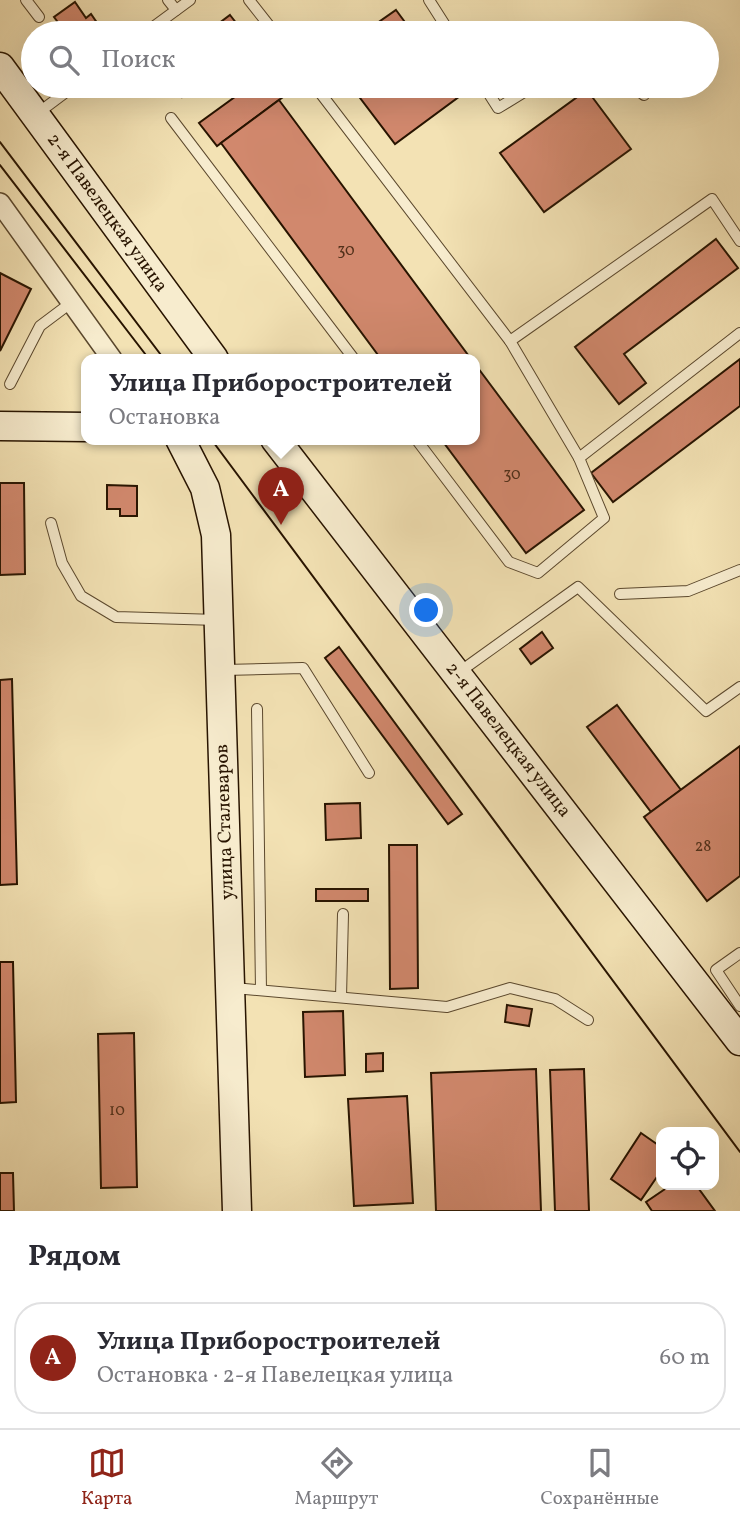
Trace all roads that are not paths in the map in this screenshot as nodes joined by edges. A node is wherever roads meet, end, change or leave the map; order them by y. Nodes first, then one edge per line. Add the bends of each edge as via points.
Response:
1 (26, 0) edge
2 (168, 0) edge
3 (190, 0) edge
4 (249, 0) edge
5 (429, 0) edge
6 (176, 10) junction
7 (39, 17) dead end
8 (161, 21) edge
9 (266, 21) edge
10 (442, 21) edge
11 (0, 67) edge
12 (21, 94) edge
13 (24, 98) edge
14 (58, 98) edge
15 (324, 98) edge
16 (492, 98) edge
17 (514, 98) edge
18 (36, 114) junction
19 (171, 118) dead end
20 (0, 203) edge
21 (740, 241) edge
22 (72, 302) junction
23 (740, 333) edge
24 (510, 341) junction
25 (109, 354) edge
26 (210, 354) edge
27 (350, 354) edge
28 (10, 384) dead end
29 (0, 426) edge
30 (81, 427) edge
31 (183, 445) edge
32 (280, 445) edge
33 (420, 445) edge
34 (579, 458) junction
35 (51, 523) dead end
36 (740, 570) edge
37 (621, 594) dead end
38 (219, 620) junction
39 (220, 670) junction
40 (456, 673) junction
41 (740, 687) edge
42 (257, 709) dead end
43 (369, 773) dead end
44 (343, 914) dead end
45 (740, 953) edge
46 (230, 988) junction
47 (261, 990) junction
48 (341, 997) junction
49 (736, 1019) edge
50 (589, 1020) dead end
51 (237, 1211) edge

1 - 7 lane
2 - 6 lane
3 - 6 lane
4 - 9 lane
5 - 10 lane
6 - 8 lane
11 - 12 main road, 2-я Павелецкая улица
13 - 18 main road, 2-я Павелецкая улица
14 - 18 lane
15 - 24 lane
16 - 17 lane via 498,108
18 - 26 main road, 2-я Павелецкая улица
19 - 27 lane
20 - 22 street
21 - 24 lane via 712,198
22 - 25 street
22 - 28 lane via 40,326
23 - 34 lane
24 - 34 lane
29 - 30 main road
31 - 38 main road, улица Сталеваров via 205,488 216,534
32 - 40 main road, 2-я Павелецкая улица
33 - 34 lane via 509,562 538,573 604,518
35 - 38 lane via 62,563 81,596 116,617
36 - 37 lane via 688,591
38 - 39 main road, улица Сталеваров
39 - 43 lane via 303,668
39 - 46 main road, улица Сталеваров
40 - 41 lane via 578,587 706,710
40 - 49 main road, 2-я Павелецкая улица
42 - 47 lane
44 - 48 lane
45 - 49 lane via 716,970
46 - 47 lane
46 - 51 main road, улица Сталеваров
47 - 48 lane
48 - 50 lane via 447,1007 510,988 555,999

